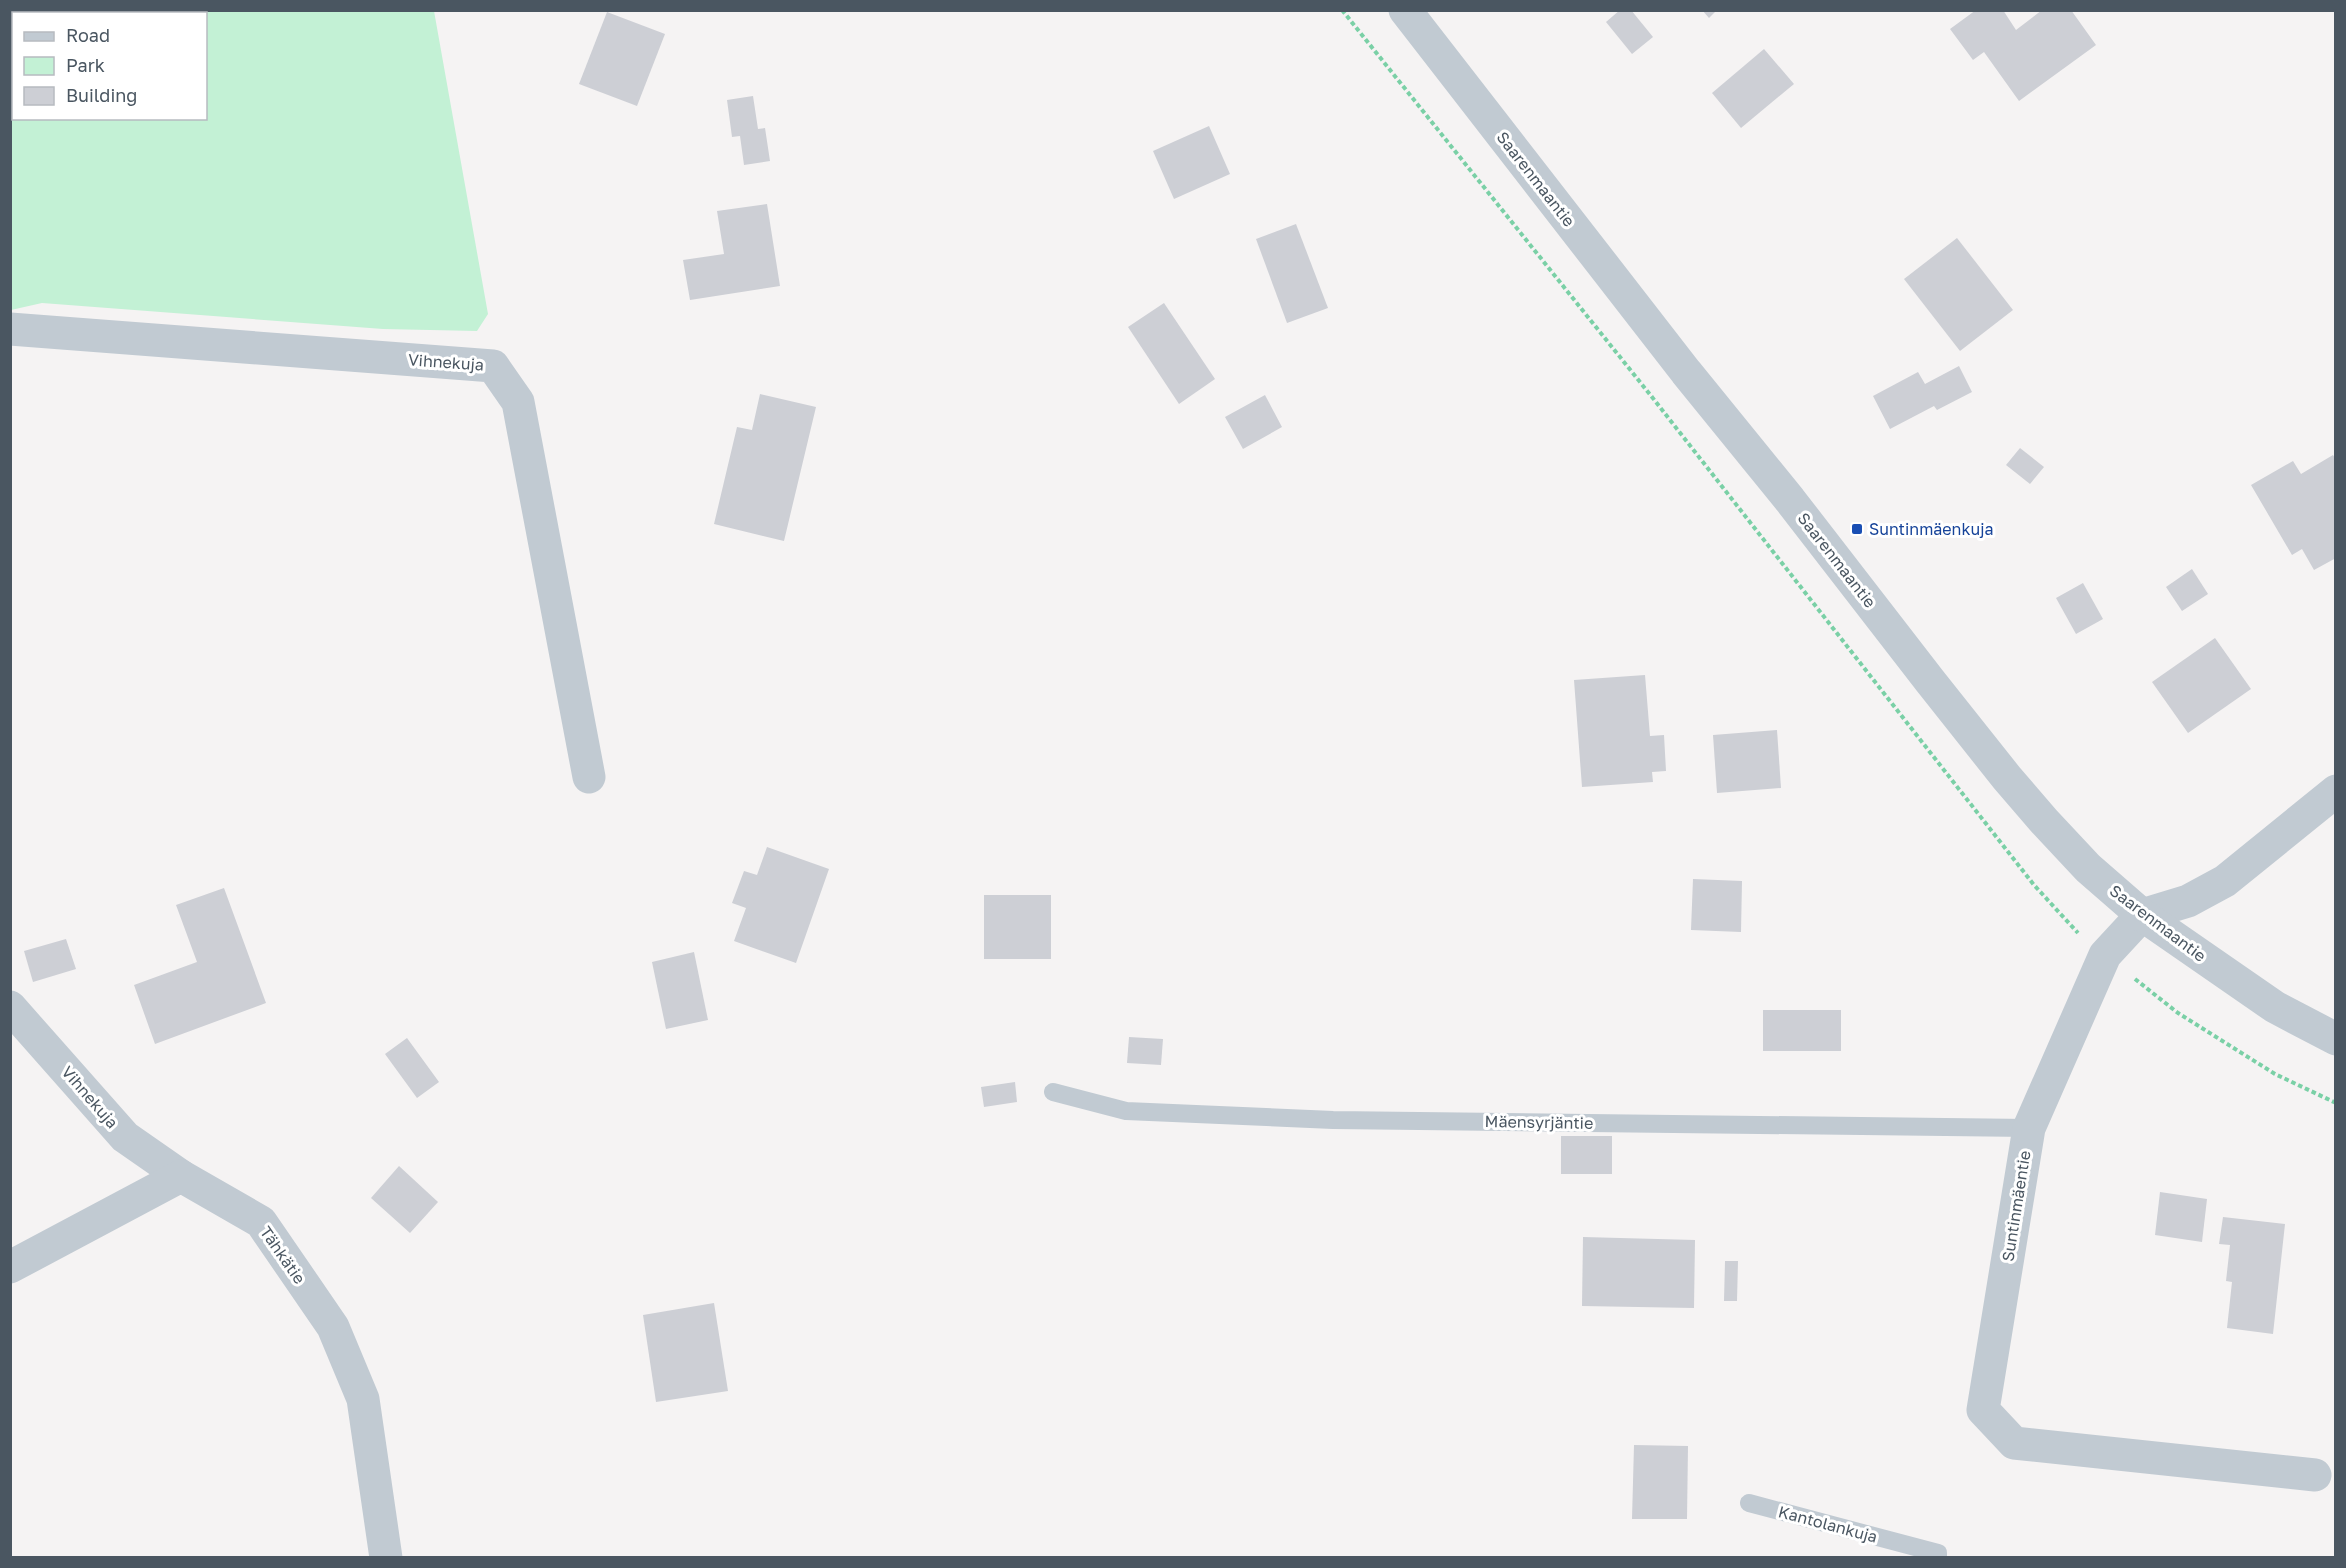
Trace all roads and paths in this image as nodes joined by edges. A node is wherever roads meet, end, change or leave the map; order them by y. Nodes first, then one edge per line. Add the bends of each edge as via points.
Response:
1 (1405, 10) edge
2 (10, 329) edge
3 (589, 777) dead end
4 (2336, 791) edge
5 (2142, 915) junction
6 (10, 1007) edge
7 (2336, 1040) edge
8 (1053, 1092) dead end
9 (2028, 1128) junction
10 (181, 1176) junction
11 (10, 1267) edge
12 (2316, 1474) dead end
13 (1749, 1503) dead end
14 (386, 1557) edge
15 (1938, 1557) edge

1 - 5 street, Saarenmaantie via 2007,778 2088,868
2 - 3 street, Vihnekuja via 493,366 518,402
4 - 5 street via 2225,881 2188,901
5 - 7 street, Saarenmaantie via 2275,1007
5 - 9 street, Suntinmäentie via 2105,955
6 - 10 street, Vihnekuja via 125,1137
8 - 9 lane, Mäensyrjäntie via 1126,1111 1333,1120
9 - 12 street, Suntinmäentie via 1983,1410 2014,1443
10 - 11 street
10 - 14 street, Tähkätie via 261,1222 333,1327 363,1399
13 - 15 lane, Kantolankuja via 1938,1553

